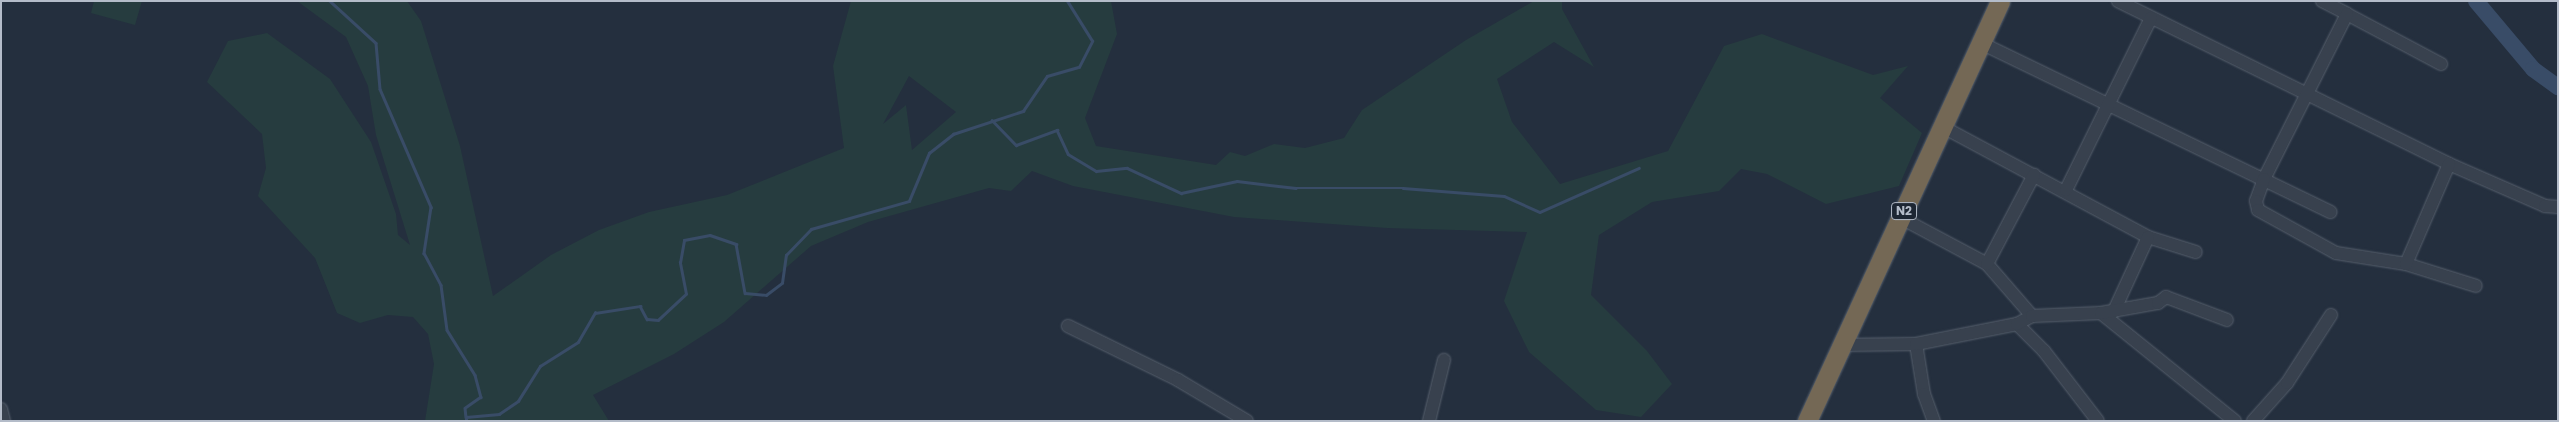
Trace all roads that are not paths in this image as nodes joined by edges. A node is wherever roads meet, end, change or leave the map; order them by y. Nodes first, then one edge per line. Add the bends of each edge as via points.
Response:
1 (2000, 1) edge
2 (2118, 1) edge
3 (2322, 1) edge
4 (2347, 14) junction
5 (2151, 18) junction
6 (1982, 44) junction
7 (2441, 64) dead end
8 (2306, 92) junction
9 (2110, 103) junction
10 (1943, 127) junction
11 (2449, 164) junction
12 (2034, 175) junction
13 (2264, 179) junction
14 (2066, 190) junction
15 (2558, 207) edge
16 (2331, 212) dead end
17 (1901, 218) junction
18 (2148, 237) junction
19 (2196, 252) dead end
20 (1987, 264) junction
21 (2406, 264) junction
22 (2476, 286) dead end
23 (2108, 312) junction
24 (2331, 315) dead end
25 (2032, 316) junction
26 (2227, 320) dead end
27 (2017, 324) junction
28 (1068, 326) dead end
29 (1916, 344) junction
30 (1842, 345) junction
31 (1444, 360) dead end
32 (1, 409) edge
33 (4, 421) edge
34 (1247, 421) edge
35 (1428, 421) edge
36 (1807, 421) edge
37 (1934, 421) edge
38 (2098, 421) edge
39 (2235, 421) edge
40 (2253, 421) edge

1 - 6 highway, N2
2 - 5 street
3 - 4 street
4 - 7 street
4 - 8 street
5 - 8 street
5 - 9 street
6 - 9 street
6 - 10 highway, N2
8 - 11 street
8 - 13 street
9 - 13 street
9 - 14 street
10 - 12 street
10 - 17 highway, N2
11 - 15 street via 2545,206
11 - 21 street
12 - 14 street
12 - 20 street
13 - 16 street
13 - 21 street via 2256,201 2258,210 2336,253
14 - 18 street
17 - 20 street
17 - 30 highway, N2
18 - 19 street
18 - 23 street
20 - 25 street
21 - 22 street
23 - 25 street
23 - 26 street via 2158,303 2166,297
23 - 39 street
24 - 40 street via 2288,383
25 - 27 street
27 - 29 street
27 - 38 street via 2044,351
28 - 34 street via 1178,380
29 - 30 street
29 - 37 street via 1924,394
30 - 36 highway, N2
31 - 35 street
32 - 33 street

